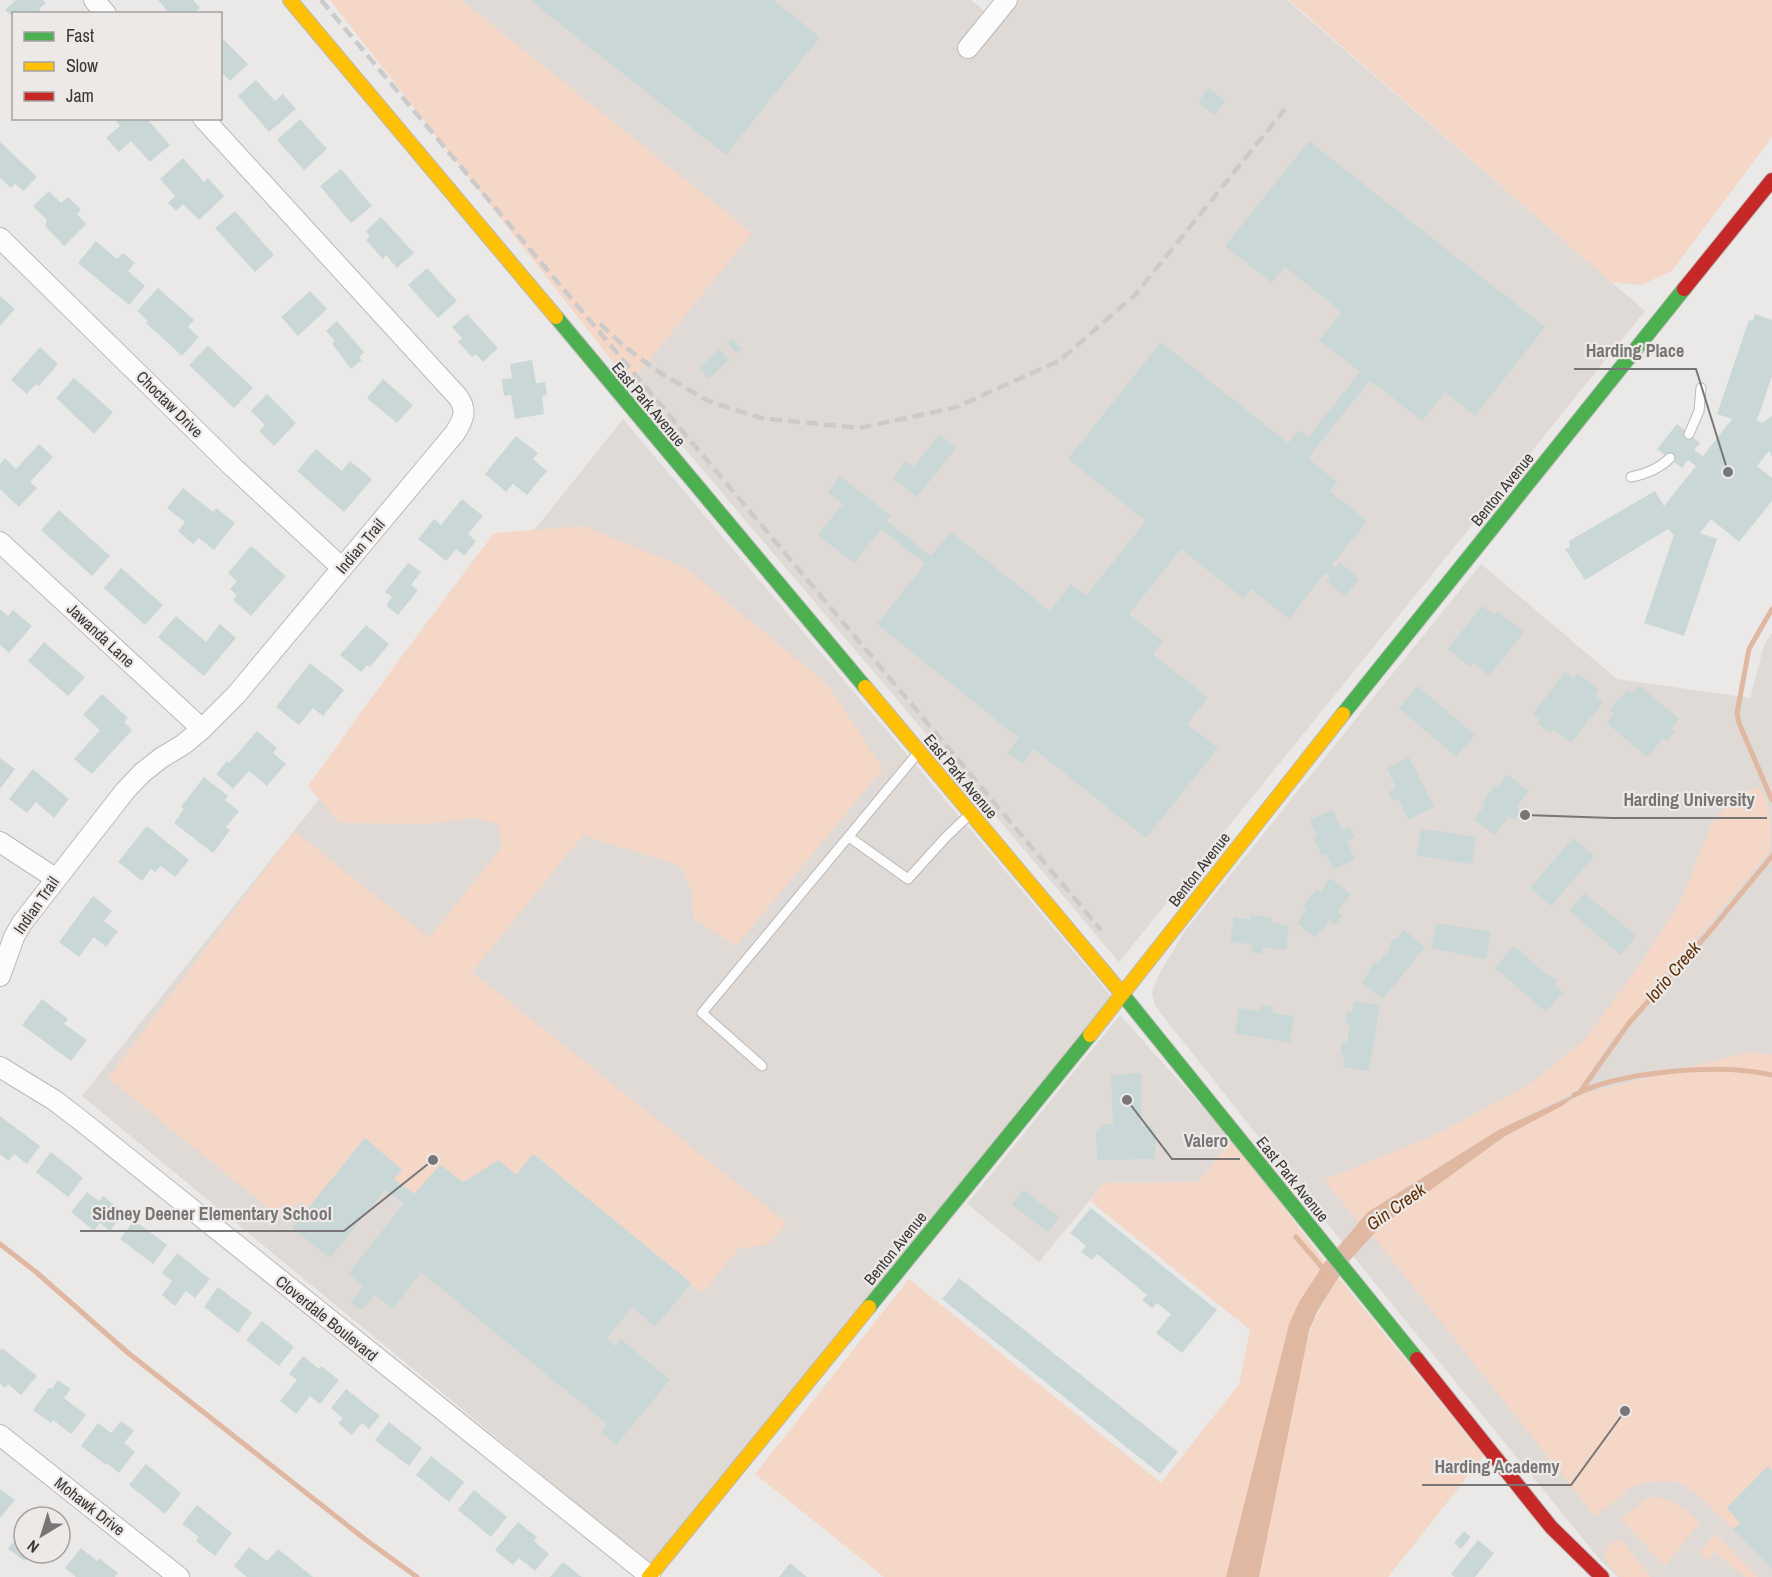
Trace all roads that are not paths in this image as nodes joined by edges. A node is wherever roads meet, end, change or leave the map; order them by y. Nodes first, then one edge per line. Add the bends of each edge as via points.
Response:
1 (94, 0) edge
2 (290, 0) edge
3 (1007, 0) edge
4 (104, 12) edge
5 (968, 48) dead end
6 (204, 120) edge
7 (1772, 180) edge
8 (0, 238) edge
9 (1701, 388) dead end
10 (1689, 434) dead end
11 (1670, 459) dead end
12 (1631, 477) dead end
13 (0, 542) edge
14 (342, 568) junction
15 (202, 729) junction
16 (919, 752) junction
17 (971, 814) junction
18 (849, 837) junction
19 (0, 842) edge
20 (55, 878) junction
21 (0, 976) edge
22 (1123, 995) junction
23 (762, 1066) dead end
24 (0, 1067) edge
25 (0, 1435) edge
26 (179, 1577) edge
27 (649, 1577) edge
28 (1602, 1577) edge

1 - 4 street
2 - 16 street, East Park Avenue
3 - 5 street
6 - 14 street, Indian Trail via 463,405 465,413 455,433
7 - 22 street, Benton Avenue
8 - 14 street, Choctaw Drive via 234,468
9 - 10 lane via 1700,411
11 - 12 lane
13 - 15 street, Jawanda Lane
14 - 15 street, Indian Trail via 237,695
15 - 20 street, Indian Trail via 142,773
16 - 17 street, East Park Avenue
16 - 18 lane
17 - 18 lane via 908,879
17 - 22 street, East Park Avenue
18 - 23 lane via 702,1013
19 - 20 street
20 - 21 street, Indian Trail via 14,937
22 - 27 street, Benton Avenue
22 - 28 street, East Park Avenue via 1551,1527
24 - 27 street, Cloverdale Boulevard via 79,1119
25 - 26 street, Mohawk Drive

